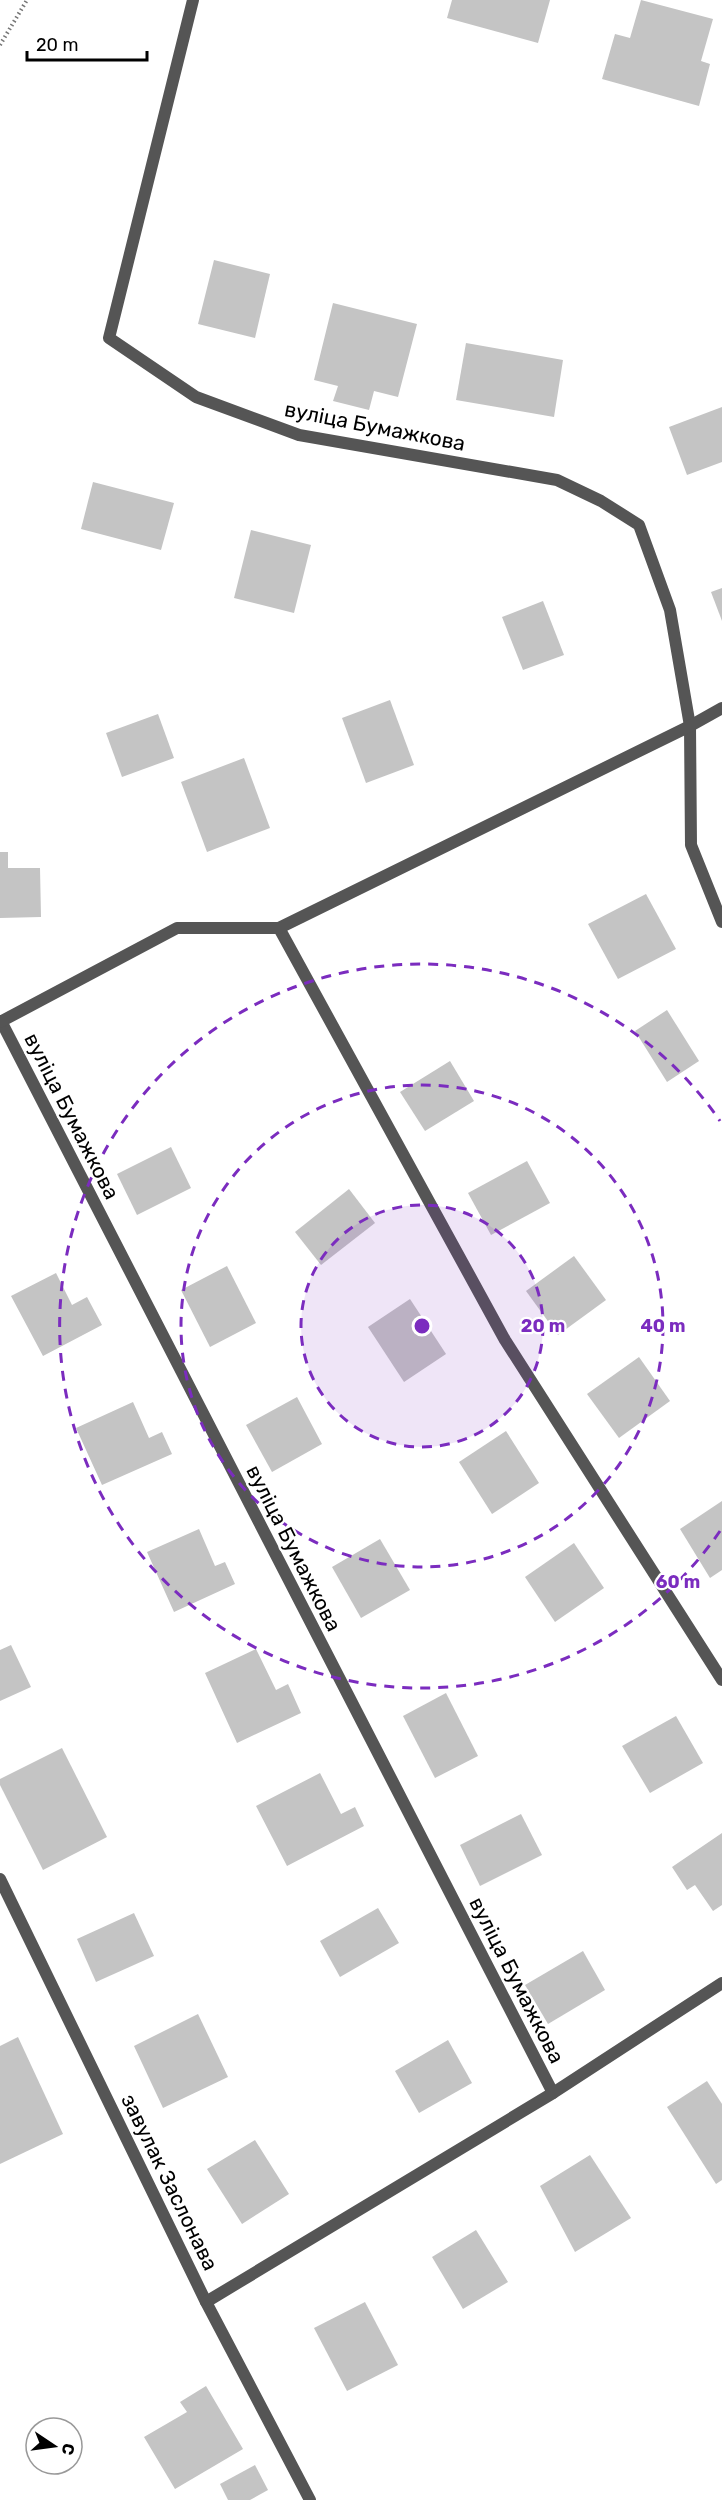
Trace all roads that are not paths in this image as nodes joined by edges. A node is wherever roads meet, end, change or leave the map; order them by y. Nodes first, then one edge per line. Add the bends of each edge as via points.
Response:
1 (194, 0) edge
2 (722, 708) edge
3 (690, 726) junction
4 (722, 922) edge
5 (279, 928) junction
6 (0, 1022) edge
7 (722, 1680) edge
8 (0, 1879) edge
9 (722, 1983) edge
10 (554, 2093) junction
11 (206, 2302) junction
12 (310, 2500) edge

1 - 3 street, вуліца Бумажкова via 109,338 196,397 299,435 556,480 639,525 670,610
2 - 3 street, вуліца Бумажкова
3 - 4 street, вуліца Бумажкова via 691,845
3 - 5 street, вуліца Бумажкова
5 - 6 street, вуліца Бумажкова via 177,928
5 - 7 street via 506,1340
6 - 10 street, вуліца Бумажкова
8 - 11 street, завулак Заслонава
9 - 10 street, вуліца Бумажкова
10 - 11 street, вуліца Бумажкова
11 - 12 street, завулак Заслонава

